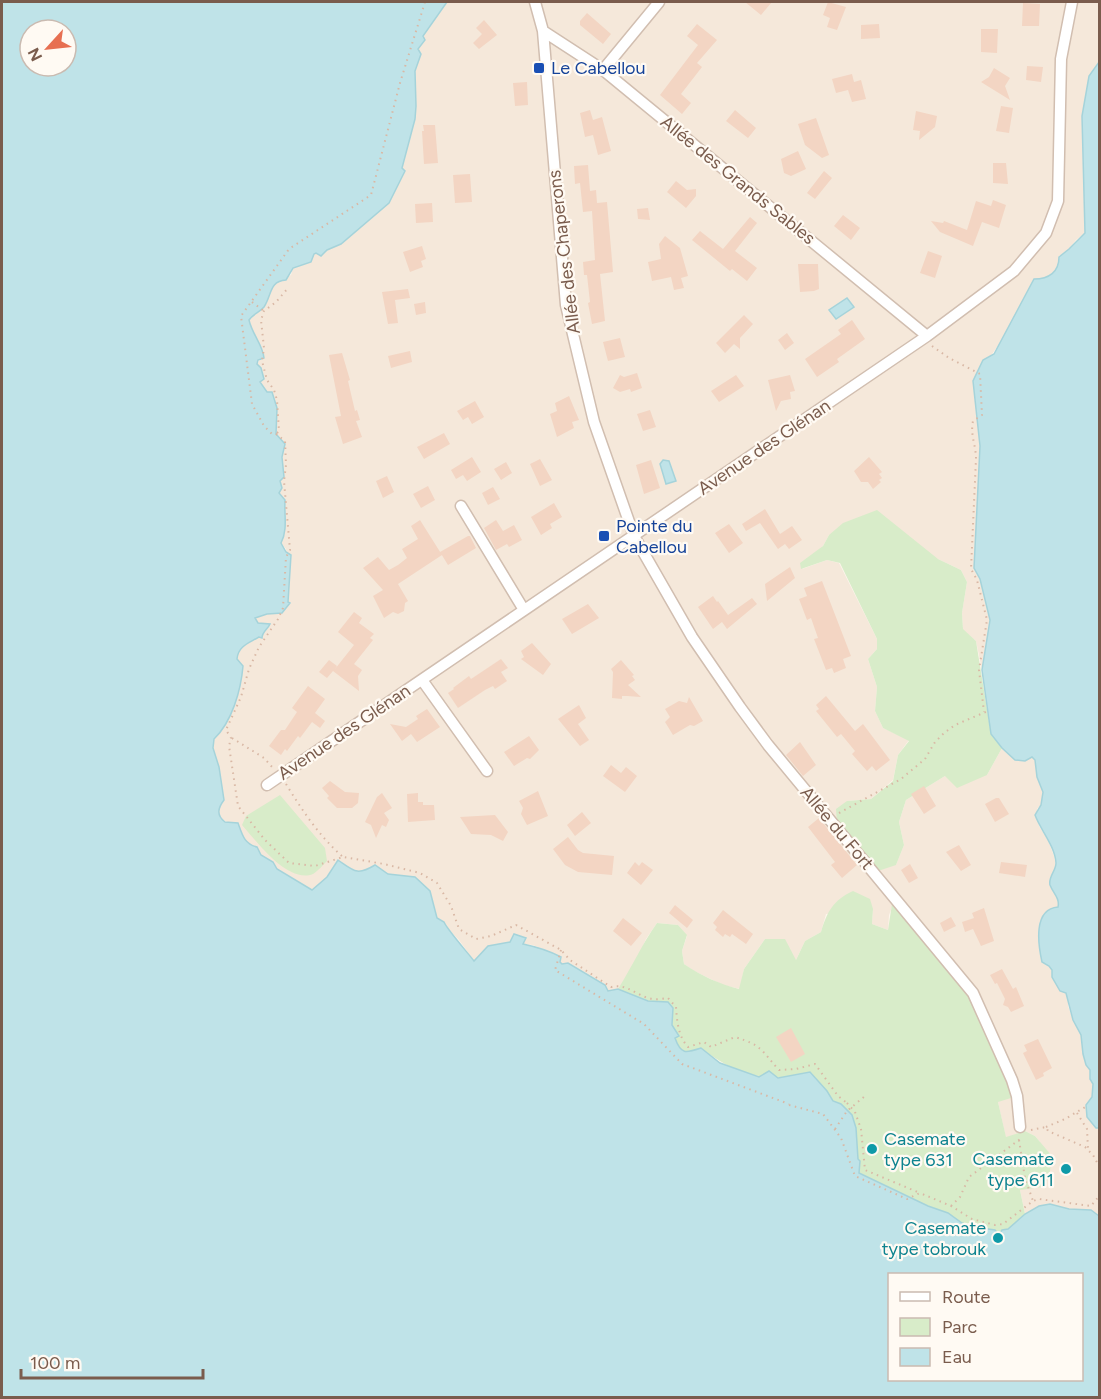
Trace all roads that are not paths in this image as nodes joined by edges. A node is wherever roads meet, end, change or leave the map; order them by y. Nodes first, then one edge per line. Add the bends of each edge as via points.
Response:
1 (535, 2) edge
2 (659, 2) edge
3 (1072, 2) edge
4 (543, 31) junction
5 (603, 70) junction
6 (925, 338) junction
7 (461, 506) dead end
8 (634, 536) junction
9 (524, 610) junction
10 (422, 680) junction
11 (487, 771) dead end
12 (267, 785) dead end
13 (1025, 1128) road end

1 - 4 street, Allée des Chaperons
2 - 5 street
3 - 6 street, Avenue des Glénan via 1061,60 1058,201 1046,233 1014,271
4 - 5 street, Allée des Grands Sables
4 - 8 street, Allée des Chaperons via 566,305 594,422
5 - 6 street, Allée des Grands Sables
6 - 8 street, Avenue des Glénan
7 - 9 street
8 - 9 street, Avenue des Glénan
8 - 13 street, Allée du Fort via 692,637 740,707 973,993 1012,1080
9 - 10 street, Avenue des Glénan
10 - 11 street, Avenue des Glénan
10 - 12 street, Avenue des Glénan

